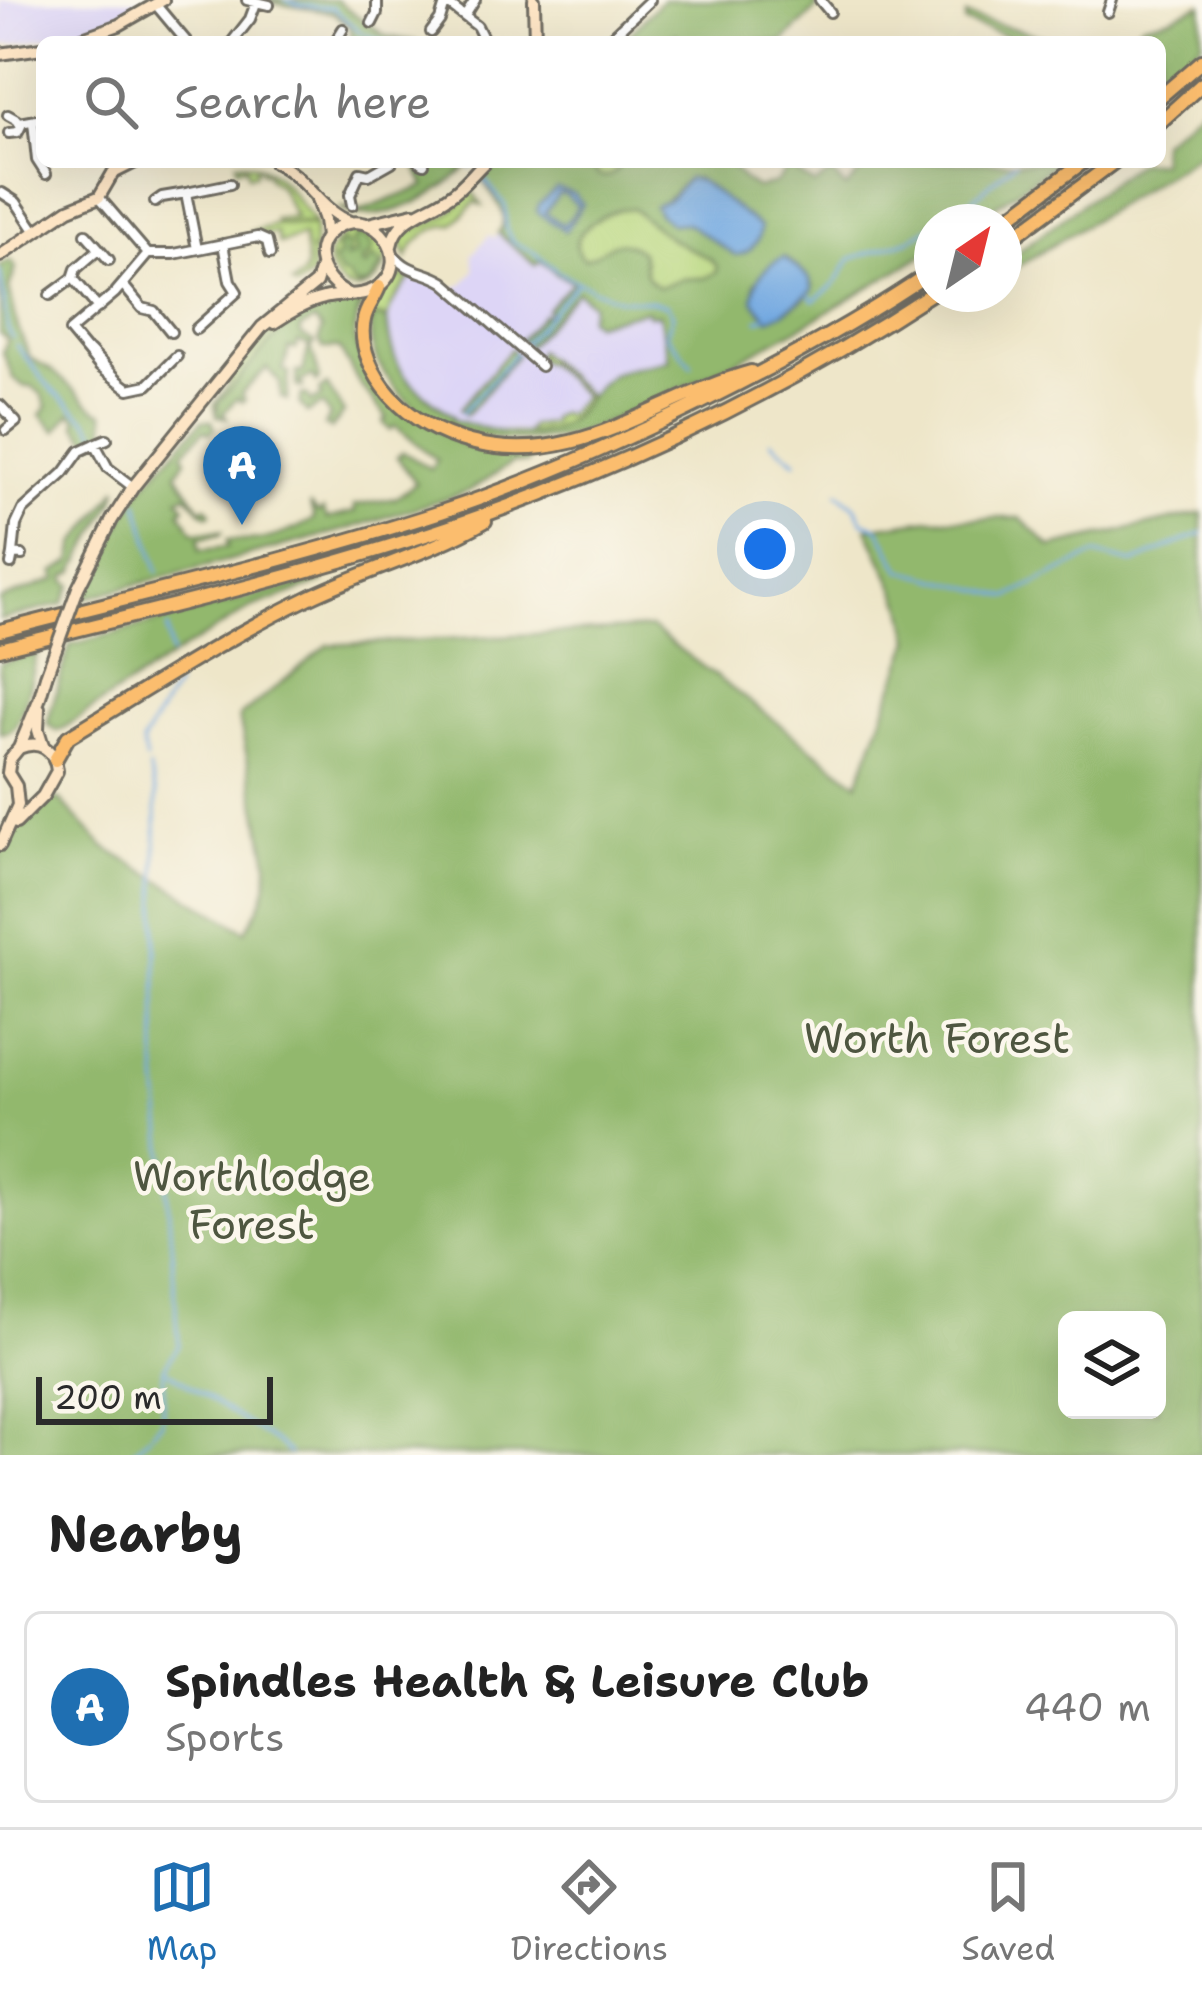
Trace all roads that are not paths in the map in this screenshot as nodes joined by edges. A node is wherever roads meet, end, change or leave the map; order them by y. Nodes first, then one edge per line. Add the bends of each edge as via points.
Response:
1 (377, 0) edge
2 (475, 0) edge
3 (534, 0) edge
4 (650, 0) edge
5 (820, 0) edge
6 (1112, 0) edge
7 (159, 2) edge
8 (252, 2) edge
9 (269, 5) dead end
10 (830, 12) dead end
11 (1108, 12) dead end
12 (465, 16) junction
13 (372, 23) dead end
14 (343, 29) dead end
15 (431, 32) dead end
16 (88, 36) edge
17 (182, 36) edge
18 (237, 36) edge
19 (339, 36) edge
20 (482, 36) edge
21 (536, 36) edge
22 (611, 36) edge
23 (36, 49) edge
24 (0, 54) edge
25 (1202, 61) edge
26 (1202, 84) edge
27 (1166, 92) edge
28 (8, 116) dead end
29 (1166, 117) edge
30 (36, 121) edge
31 (20, 123) junction
32 (9, 134) dead end
33 (42, 168) edge
34 (123, 168) edge
35 (284, 168) edge
36 (381, 168) edge
37 (479, 168) edge
38 (1075, 168) edge
39 (1106, 168) edge
40 (46, 174) dead end
41 (230, 184) dead end
42 (2, 193) edge
43 (187, 193) junction
44 (315, 196) junction
45 (99, 197) junction
46 (155, 202) dead end
47 (352, 205) dead end
48 (1022, 208) edge
49 (418, 212) junction
50 (350, 222) junction
51 (368, 224) junction
52 (1022, 231) edge
53 (37, 233) junction
54 (86, 234) dead end
55 (326, 237) junction
56 (223, 244) junction
57 (197, 249) junction
58 (392, 249) junction
59 (98, 250) junction
60 (148, 254) junction
61 (270, 254) dead end
62 (0, 256) edge
63 (109, 260) dead end
64 (321, 267) junction
65 (412, 271) junction
66 (73, 278) junction
67 (384, 282) junction
68 (914, 283) edge
69 (123, 285) junction
70 (348, 294) junction
71 (50, 296) dead end
72 (914, 303) edge
73 (98, 308) junction
74 (196, 329) dead end
75 (70, 331) junction
76 (171, 332) dead end
77 (254, 338) junction
78 (60, 339) dead end
79 (177, 356) dead end
80 (780, 364) junction
81 (541, 366) dead end
82 (0, 405) edge
83 (25, 414) dead end
84 (16, 422) junction
85 (6, 430) dead end
86 (107, 439) dead end
87 (95, 444) junction
88 (133, 487) junction
89 (513, 505) junction
90 (15, 558) dead end
91 (0, 631) edge
92 (0, 649) edge
93 (39, 700) junction
94 (43, 746) junction
95 (19, 748) junction
96 (55, 760) junction
97 (16, 786) junction
98 (50, 786) junction
99 (2, 840) edge

1 - 13 street
2 - 12 street
3 - 21 main road
4 - 22 street
5 - 10 street
6 - 11 street
7 - 16 main road
7 - 17 street
8 - 9 street
8 - 18 street
12 - 15 street via 446,4
12 - 20 street
14 - 19 street
23 - 24 main road
25 - 27 highway
26 - 29 highway
28 - 31 street
30 - 31 street
31 - 32 street
33 - 40 street
34 - 45 main road
35 - 44 main road
36 - 47 street via 369,175 362,169
37 - 49 main road via 452,195
38 - 48 highway
39 - 52 highway
41 - 43 street
42 - 53 street
43 - 46 street
43 - 57 street
44 - 50 main road
44 - 55 main road
45 - 53 main road
45 - 60 street
49 - 51 main road
49 - 58 main road via 396,230
50 - 51 main road
50 - 55 main road
51 - 58 main road
53 - 62 main road
54 - 59 street
55 - 64 main road
56 - 57 street
56 - 61 street via 262,238
56 - 74 street via 237,292
57 - 60 street
58 - 65 street
58 - 67 main road
59 - 63 street
59 - 66 street
60 - 69 street
64 - 70 main road
64 - 77 main road via 311,288
65 - 67 street
65 - 81 street via 443,282
66 - 71 street
66 - 73 street
67 - 70 main road
67 - 80 highway via 362,329 378,378 421,422 486,446 581,441
68 - 80 highway
69 - 73 street
69 - 76 street
70 - 77 main road via 305,304
72 - 89 highway via 752,397
73 - 75 street
75 - 78 street
75 - 79 street via 128,394
77 - 88 main road
80 - 91 highway via 604,451 446,510
82 - 84 street
83 - 84 street
84 - 85 street
86 - 87 street
87 - 88 street via 108,468
87 - 90 street via 22,509
88 - 93 main road, bridge via 78,588
89 - 92 highway via 335,563
89 - 96 highway via 262,620 68,737
93 - 94 main road
93 - 95 main road
94 - 95 main road
94 - 96 main road
95 - 97 main road via 8,766
96 - 98 main road
97 - 98 main road via 29,793
97 - 99 main road via 17,810
98 - 99 main road

